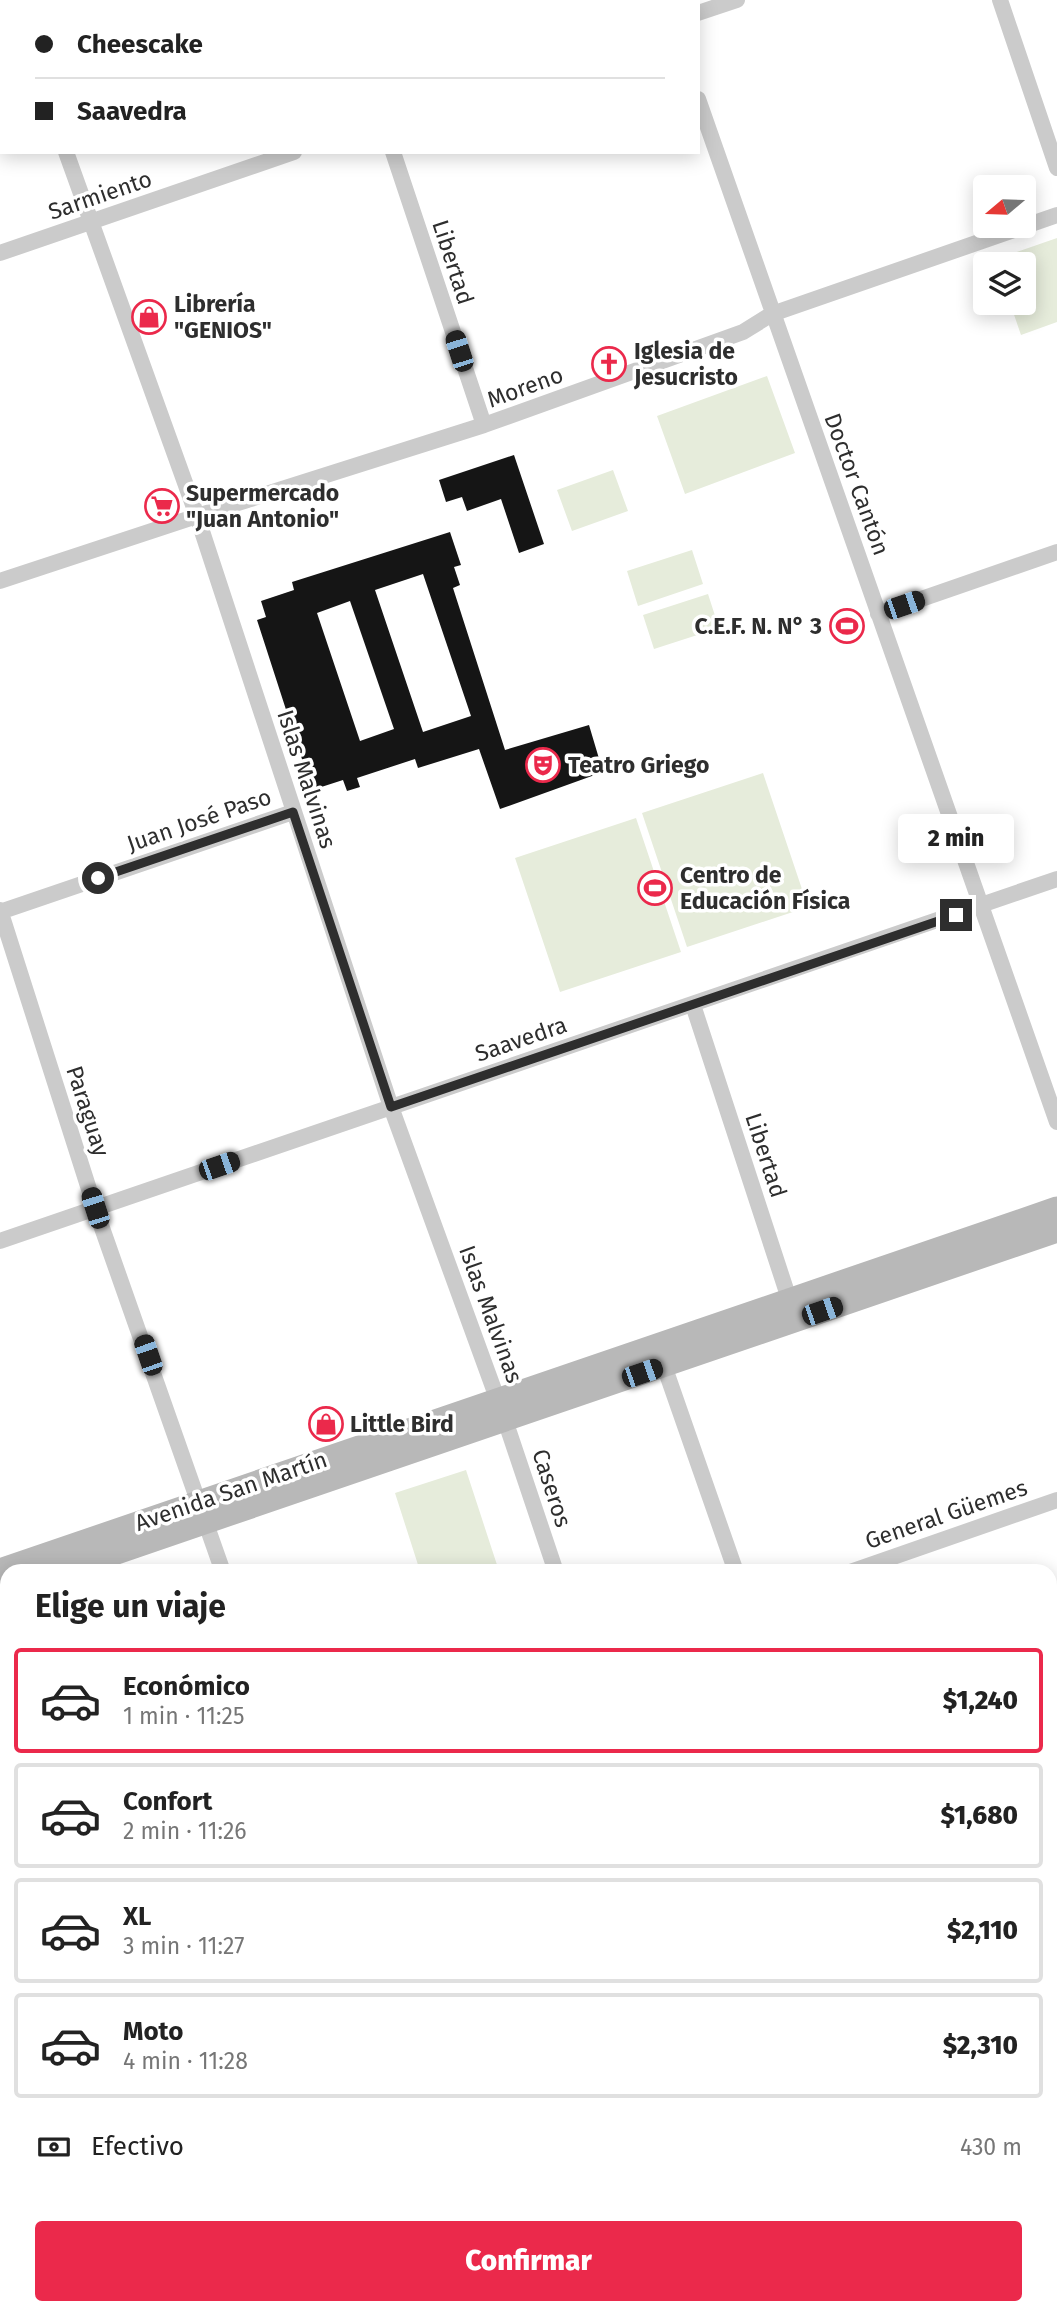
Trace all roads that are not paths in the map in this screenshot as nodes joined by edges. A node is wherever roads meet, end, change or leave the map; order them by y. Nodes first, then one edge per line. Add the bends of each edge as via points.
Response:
1 (737, 0) edge
2 (1000, 0) edge
3 (700, 12) edge
4 (700, 105) edge
5 (67, 154) edge
6 (288, 154) edge
7 (394, 154) edge
8 (1057, 168) edge
9 (1057, 215) edge
10 (92, 222) junction
11 (0, 253) edge
12 (772, 314) junction
13 (484, 425) junction
14 (197, 516) junction
15 (1057, 552) edge
16 (0, 582) edge
17 (878, 614) junction
18 (293, 812) junction
19 (1057, 880) edge
20 (982, 906) junction
21 (0, 911) edge
22 (693, 1004) junction
23 (391, 1107) junction
24 (1057, 1122) edge
25 (95, 1208) junction
26 (1057, 1208) edge
27 (1057, 1231) edge
28 (0, 1241) edge
29 (792, 1310) junction
30 (661, 1355) junction
31 (501, 1410) junction
32 (1057, 1500) edge
33 (203, 1512) junction
34 (21, 1564) edge
35 (80, 1564) edge
36 (220, 1564) edge
37 (553, 1564) edge
38 (733, 1564) edge
39 (873, 1564) edge

1 - 3 street
2 - 8 street
4 - 12 street, Doctor Cantón
5 - 10 street, Islas Malvinas
6 - 10 street, Sarmiento
7 - 13 street, Libertad
9 - 12 street, Moreno
10 - 11 street, Sarmiento
10 - 14 street, Islas Malvinas
12 - 13 street, Moreno via 743,332
12 - 17 street, Doctor Cantón
13 - 14 street, Moreno
14 - 16 street, Moreno
14 - 18 street, Islas Malvinas
15 - 17 street
17 - 20 street, Doctor Cantón
18 - 21 street, Juan José Paso
18 - 23 street, Islas Malvinas
19 - 20 street, Saavedra
20 - 22 street, Saavedra
20 - 24 street, Doctor Cantón
21 - 25 street, Paraguay
22 - 23 street, Saavedra
22 - 29 street, Libertad
23 - 25 street, Saavedra
23 - 31 street, Islas Malvinas
25 - 28 street, Saavedra
25 - 33 street, Paraguay
26 - 29 main road, Avenida San Martín
27 - 29 main road, Avenida San Martín
29 - 30 main road, Avenida San Martín
30 - 31 main road, Avenida San Martín
30 - 38 street
31 - 33 main road, Avenida San Martín
31 - 37 street, Caseros
32 - 39 street, General Güemes
33 - 34 main road, Avenida San Martín
33 - 35 main road, Avenida San Martín
33 - 36 street, Paraguay

